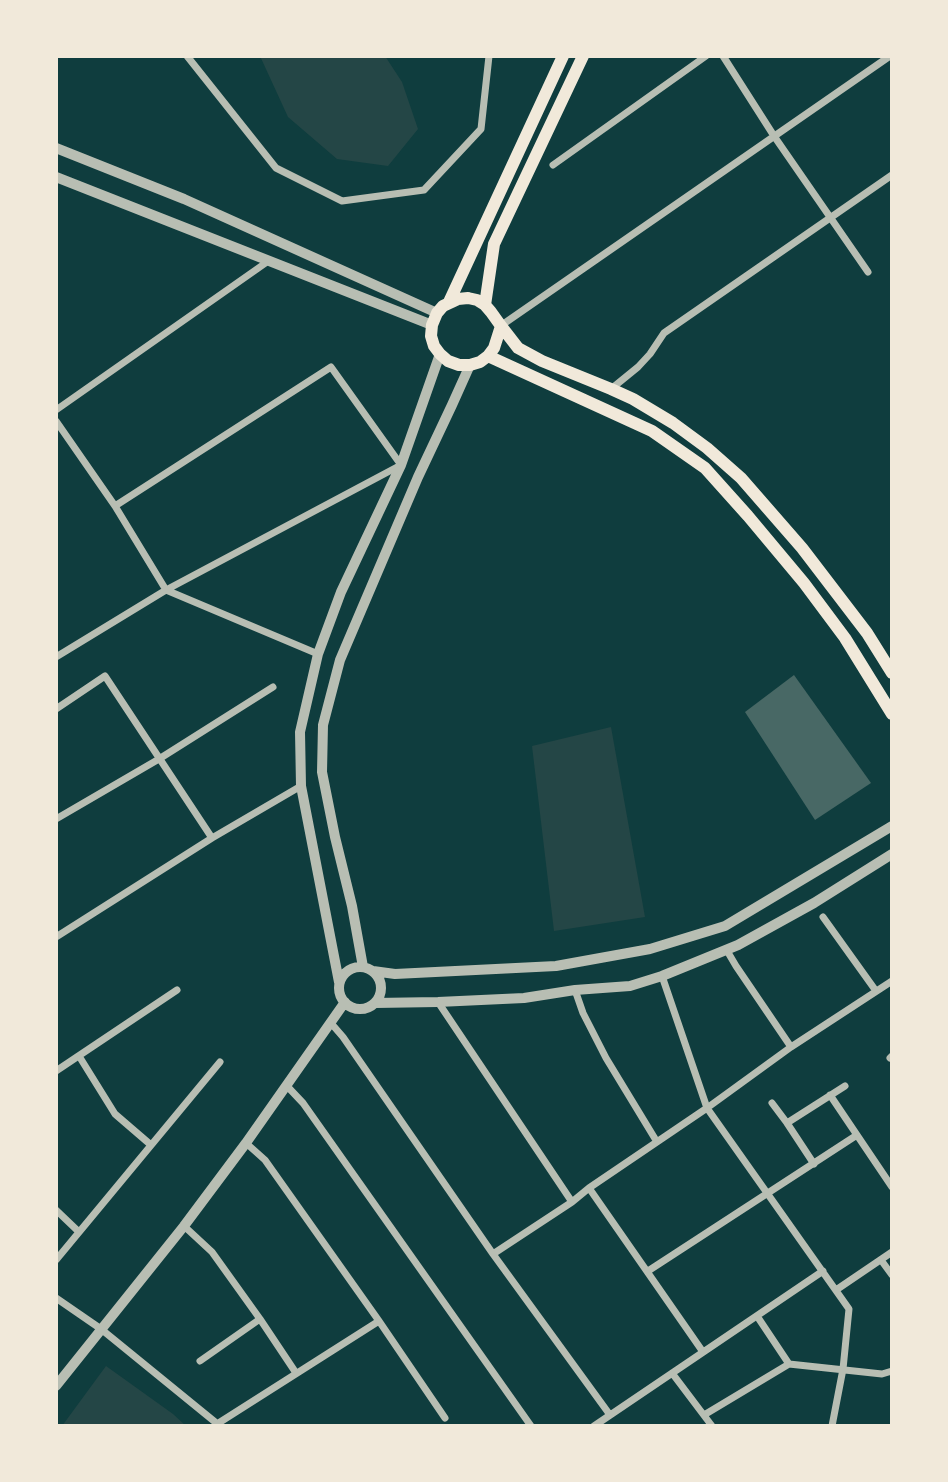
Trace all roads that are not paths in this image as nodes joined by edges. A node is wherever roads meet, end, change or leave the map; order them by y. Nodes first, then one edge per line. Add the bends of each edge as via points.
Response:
1 (187, 56) edge
2 (489, 56) edge
3 (563, 56) edge
4 (583, 56) edge
5 (706, 56) edge
6 (723, 56) edge
7 (890, 56) edge
8 (774, 136) junction
9 (56, 148) edge
10 (553, 165) dead end
11 (892, 174) edge
12 (56, 177) edge
13 (830, 217) junction
14 (267, 262) junction
15 (868, 272) dead end
16 (450, 302) junction
17 (485, 305) junction
18 (437, 313) junction
19 (432, 326) junction
20 (497, 329) junction
21 (440, 354) junction
22 (488, 356) junction
23 (470, 365) junction
24 (611, 388) junction
25 (56, 410) edge
26 (56, 421) edge
27 (401, 465) junction
28 (115, 506) junction
29 (166, 590) junction
30 (318, 653) junction
31 (56, 657) edge
32 (892, 673) edge
33 (274, 687) dead end
34 (56, 709) edge
35 (892, 714) edge
36 (159, 759) junction
37 (301, 786) junction
38 (56, 820) edge
39 (892, 826) edge
40 (212, 838) junction
41 (892, 854) edge
42 (822, 917) dead end
43 (56, 937) edge
44 (726, 949) junction
45 (368, 969) junction
46 (662, 976) junction
47 (339, 982) junction
48 (892, 982) edge
49 (177, 990) dead end
50 (575, 990) junction
51 (876, 991) junction
52 (345, 1002) junction
53 (438, 1002) junction
54 (374, 1003) junction
55 (330, 1022) junction
56 (791, 1047) junction
57 (79, 1056) junction
58 (220, 1062) dead end
59 (56, 1071) edge
60 (286, 1085) junction
61 (845, 1086) dead end
62 (830, 1096) junction
63 (772, 1103) dead end
64 (707, 1108) junction
65 (788, 1122) junction
66 (857, 1135) junction
67 (657, 1142) junction
68 (246, 1143) junction
69 (151, 1145) junction
70 (814, 1164) junction
71 (892, 1187) edge
72 (589, 1188) junction
73 (768, 1194) junction
74 (572, 1202) junction
75 (56, 1210) edge
76 (184, 1226) junction
77 (79, 1232) junction
78 (892, 1252) edge
79 (493, 1254) junction
80 (56, 1260) edge
81 (881, 1260) junction
82 (648, 1271) junction
83 (823, 1271) junction
84 (892, 1275) edge
85 (836, 1290) junction
86 (56, 1298) edge
87 (757, 1315) junction
88 (261, 1319) junction
89 (379, 1321) junction
90 (101, 1329) junction
91 (703, 1352) junction
92 (200, 1361) dead end
93 (789, 1364) junction
94 (843, 1369) junction
95 (892, 1371) edge
96 (296, 1373) junction
97 (672, 1373) junction
98 (56, 1386) edge
99 (610, 1415) junction
100 (704, 1415) junction
101 (445, 1418) dead end
102 (218, 1425) edge
103 (531, 1426) edge
104 (594, 1426) edge
105 (712, 1426) edge
106 (832, 1426) edge

1 - 2 street via 276,168 342,201 424,190 481,129
3 - 16 main road
4 - 17 main road via 494,244
5 - 10 street
6 - 8 street
7 - 8 street
8 - 13 street
8 - 20 street
9 - 18 street via 184,199
11 - 13 street
12 - 14 street
13 - 15 street
13 - 24 street via 664,332 638,367
14 - 19 street
14 - 25 street
16 - 17 main road via 468,298
16 - 18 main road
17 - 20 main road
18 - 19 main road
19 - 21 main road via 431,336
20 - 22 main road
20 - 24 main road via 530,355
21 - 23 main road via 448,361
21 - 27 street
22 - 23 main road
22 - 35 main road via 652,431 705,468 804,583
23 - 45 street via 340,660 323,725 321,772
24 - 32 main road via 673,423 741,478 802,548
26 - 28 street
27 - 28 street via 331,367
27 - 29 street
27 - 30 street via 341,592
28 - 29 street
29 - 30 street
29 - 31 street
30 - 37 street via 300,732
33 - 36 street
34 - 36 street via 104,676
36 - 38 street
36 - 40 street
37 - 40 street
37 - 47 street
39 - 45 street via 725,926 650,949 556,966 395,974
40 - 43 street
41 - 44 street via 814,903
42 - 51 street
44 - 46 street
44 - 56 street
45 - 47 street via 353,967
45 - 54 street via 381,986
46 - 50 street via 630,986
46 - 64 street
47 - 52 street
48 - 51 street
49 - 57 street
50 - 53 street via 524,998
50 - 67 street via 606,1058
51 - 56 street
52 - 54 street via 360,1009
52 - 55 street
53 - 54 street
53 - 74 street
55 - 60 street
55 - 79 street
56 - 64 street
57 - 59 street
57 - 69 street via 115,1114
58 - 69 street
60 - 68 street
60 - 103 street
61 - 62 street
62 - 65 street
62 - 66 street
63 - 65 street
64 - 67 street
64 - 73 street
65 - 70 street
66 - 70 street
66 - 71 street
67 - 72 street
68 - 76 street
68 - 89 street via 265,1160
69 - 77 street
70 - 73 street
72 - 74 street
72 - 82 street
73 - 82 street
73 - 83 street
74 - 79 street
75 - 77 street
76 - 88 street via 212,1252
76 - 90 street
77 - 80 street
78 - 81 street
79 - 99 street
81 - 84 street
81 - 85 street
82 - 91 street
83 - 85 street
83 - 87 street
85 - 94 street via 849,1309
86 - 90 street
87 - 91 street
87 - 93 street
88 - 92 street
88 - 96 street
89 - 96 street
89 - 101 street
90 - 98 street
90 - 102 street
91 - 97 street
93 - 94 street
93 - 100 street
94 - 95 street
94 - 106 street
96 - 102 street
97 - 99 street
97 - 100 street
99 - 104 street
100 - 105 street

